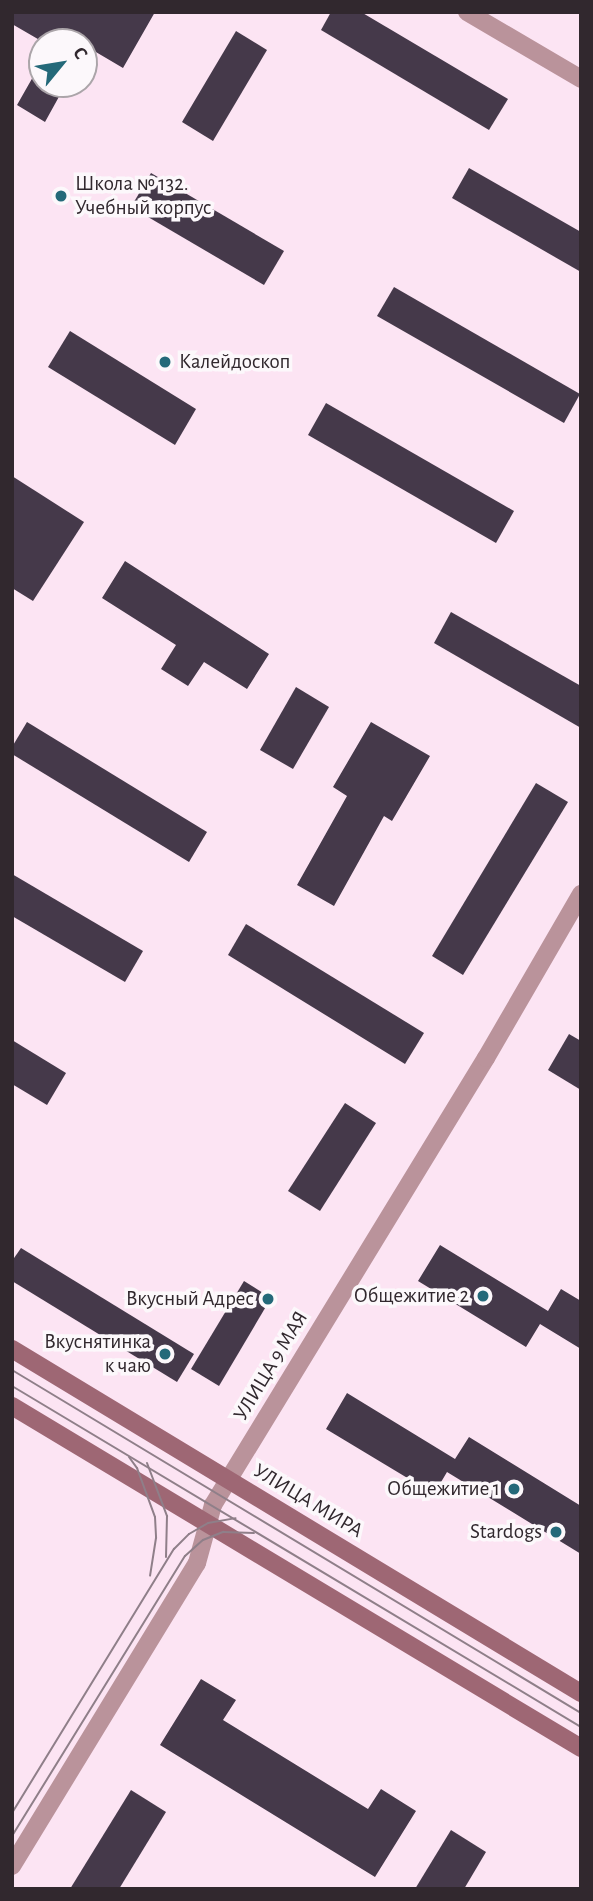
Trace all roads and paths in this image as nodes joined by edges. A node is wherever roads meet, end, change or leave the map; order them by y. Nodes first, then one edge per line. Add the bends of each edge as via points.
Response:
1 (467, 12) edge
2 (581, 79) edge
3 (581, 894) edge
4 (12, 1349) edge
5 (12, 1406) edge
6 (228, 1480) junction
7 (208, 1523) junction
8 (581, 1693) edge
9 (581, 1748) edge
10 (12, 1866) edge

1 - 2 street
3 - 6 street, УЛИЦА 9 МАЯ
4 - 6 main road, УЛИЦА МИРА
5 - 7 main road
6 - 7 street, УЛИЦА 9 МАЯ
6 - 8 main road, УЛИЦА МИРА
7 - 9 main road
7 - 10 street, УЛИЦА 9 МАЯ via 197,1563

